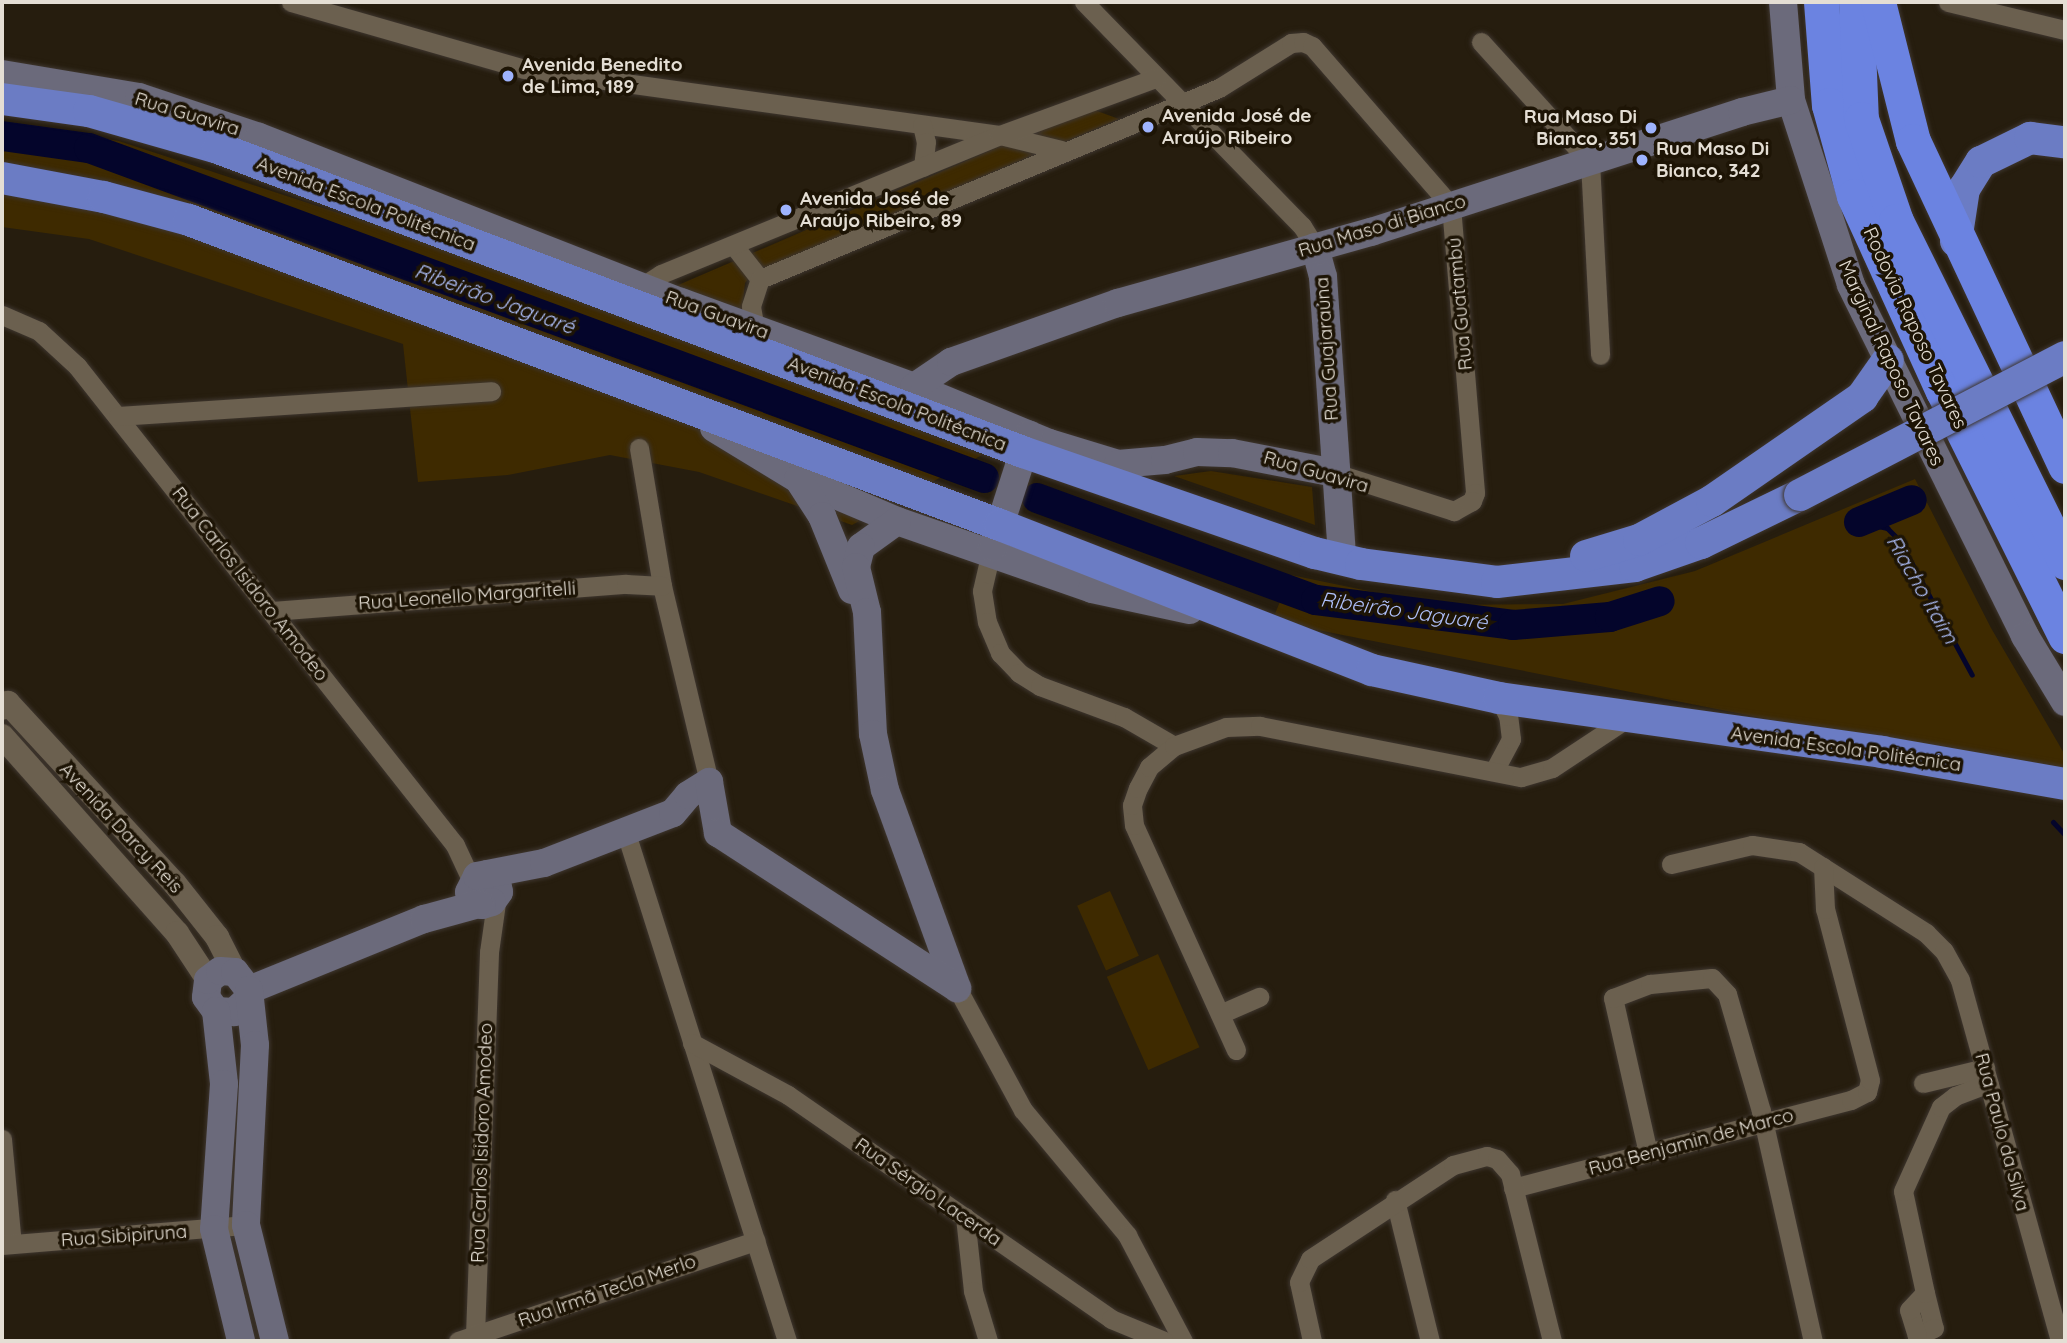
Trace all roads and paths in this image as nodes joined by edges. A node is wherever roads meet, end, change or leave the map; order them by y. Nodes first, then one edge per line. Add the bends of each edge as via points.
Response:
1 (291, 2) edge
2 (1084, 2) edge
3 (1783, 2) edge
4 (1821, 2) edge
5 (1856, 2) edge
6 (1878, 2) edge
7 (1948, 2) edge
8 (2065, 30) edge
9 (1481, 42) dead end
10 (2, 74) edge
11 (1156, 78) junction
12 (2, 99) edge
13 (1791, 100) junction
14 (1181, 104) junction
15 (922, 125) junction
16 (1000, 135) junction
17 (2065, 142) edge
18 (1061, 150) junction
19 (1590, 162) junction
20 (923, 167) junction
21 (2, 178) edge
22 (1451, 206) junction
23 (1956, 241) junction
24 (734, 246) junction
25 (1315, 247) junction
26 (760, 279) junction
27 (640, 287) junction
28 (2, 315) edge
29 (755, 329) junction
30 (1600, 355) dead end
31 (974, 356) junction
32 (2065, 357) edge
33 (1888, 360) junction
34 (820, 364) junction
35 (914, 387) junction
36 (491, 391) dead end
37 (666, 403) junction
38 (955, 404) junction
39 (117, 416) junction
40 (639, 448) dead end
41 (1023, 454) junction
42 (2065, 466) edge
43 (1335, 473) junction
44 (798, 480) junction
45 (1438, 509) joint
46 (1002, 517) junction
47 (897, 521) junction
48 (952, 542) junction
49 (990, 556) junction
50 (1342, 559) junction
51 (2065, 562) edge
52 (1497, 582) junction
53 (662, 586) junction
54 (272, 611) junction
55 (1237, 620) junction
56 (2065, 636) edge
57 (866, 640) junction
58 (1499, 698) junction
59 (4, 700) edge
60 (2065, 702) edge
61 (1626, 719) junction
62 (2, 736) edge
63 (1174, 746) junction
64 (1494, 771) junction
65 (74, 778) junction
66 (39, 782) junction
67 (709, 782) junction
68 (2065, 784) edge
69 (673, 813) junction
70 (625, 830) junction
71 (719, 833) junction
72 (1671, 864) dead end
73 (1823, 867) junction
74 (484, 891) junction
75 (208, 980) junction
76 (244, 987) junction
77 (957, 988) junction
78 (1259, 997) dead end
79 (216, 1011) junction
80 (1220, 1014) junction
81 (692, 1043) junction
82 (1236, 1050) dead end
83 (1987, 1076) junction
84 (1923, 1083) dead end
85 (1762, 1123) junction
86 (2, 1139) edge
87 (1648, 1153) junction
88 (1513, 1188) junction
89 (1395, 1200) junction
90 (965, 1217) junction
91 (246, 1225) junction
92 (214, 1229) junction
93 (756, 1241) junction
94 (7, 1245) edge
95 (1925, 1293) dead end
96 (466, 1338) edge
97 (241, 1341) edge
98 (275, 1341) edge
99 (787, 1341) edge
100 (988, 1341) edge
101 (1164, 1341) edge
102 (1183, 1341) edge
103 (1312, 1341) edge
104 (1430, 1341) edge
105 (1552, 1341) edge
106 (1814, 1341) edge
107 (2060, 1341) edge

1 - 15 street via 524,69
2 - 11 street, Rua Guajaraúna
3 - 13 main road, Marginal Raposo Tavares
4 - 56 highway, Rodovia Raposo Tavares via 1829,104 1854,196 1966,440
5 - 51 highway, Rodovia Raposo Tavares via 1861,120 1896,221
6 - 23 highway via 1913,141
7 - 8 street
9 - 19 street
10 - 27 main road, Rua Guavira via 139,97 190,113
11 - 14 street, Rua Guajaraúna
11 - 16 street
12 - 34 highway, Avenida Escola Politécnica via 89,111 218,148
13 - 19 main road, Rua Maso di Bianco
13 - 33 main road, Marginal Raposo Tavares via 1846,272
14 - 18 street
14 - 22 street via 1219,88 1291,43 1303,42 1312,46
14 - 25 street, Rua Guajaraúna via 1302,226
15 - 16 street
15 - 20 street
16 - 18 street
16 - 20 street
17 - 23 highway via 2030,138 1981,162 1964,189
18 - 26 street
19 - 22 main road, Rua Maso di Bianco
19 - 30 street
20 - 24 street
21 - 37 highway, Avenida Escola Politécnica via 104,197 189,220
22 - 25 main road, Rua Maso di Bianco
22 - 45 street, Rua Guatambú via 1475,493 1461,510
23 - 42 highway
24 - 26 street
24 - 27 street
25 - 31 main road, Rua Maso di Bianco via 1118,303
25 - 43 main road, Rua Guajaraúna via 1323,277
26 - 29 street via 751,306
27 - 29 main road, Rua Guavira
28 - 39 street, Rua Carlos Isidoro Amodeo via 39,331 77,366
29 - 34 main road, Rua Guavira
31 - 35 main road, Rua Maso di Bianco via 951,362
31 - 38 main road via 955,383
32 - 52 highway, Avenida Escola Politécnica, bridge via 1700,543 1635,566
33 - 52 highway via 1862,397 1689,516 1619,548 1538,564
33 - 60 main road, Marginal Raposo Tavares via 2025,636
34 - 35 main road, Rua Guavira
34 - 41 highway, Avenida Escola Politécnica
35 - 38 main road, Rua Guavira
36 - 39 street
37 - 44 main road, Avenida Escola Politécnica
37 - 46 highway, Avenida Escola Politécnica
38 - 41 main road, Rua Guavira
39 - 54 street, Rua Carlos Isidoro Amodeo
40 - 53 street
41 - 43 main road, Rua Guavira via 1118,464 1197,452 1232,453
41 - 46 main road
41 - 50 highway, Avenida Escola Politécnica
43 - 45 street, Rua Guavira
43 - 50 main road, Rua Guajaraúna
44 - 47 main road, Avenida Escola Politécnica
44 - 57 main road via 822,516
46 - 48 main road via 980,536
46 - 49 main road
46 - 55 highway, Avenida Escola Politécnica
47 - 48 main road, Avenida Escola Politécnica
47 - 57 main road via 861,547 856,566 867,612
48 - 49 main road, Avenida Escola Politécnica
49 - 55 main road, Avenida Escola Politécnica via 1092,589
49 - 63 street via 982,591 986,622 1000,653 1019,673 1040,687 1124,717
50 - 52 highway, Avenida Escola Politécnica via 1415,574
53 - 54 street, Rua Leonello Margaritelli via 626,584
53 - 67 street
54 - 74 street, Rua Carlos Isidoro Amodeo via 455,845
55 - 58 highway, Avenida Escola Politécnica via 1372,670
57 - 77 main road via 877,762
58 - 61 highway, Avenida Escola Politécnica
58 - 64 street via 1508,716 1511,739
59 - 65 street, Avenida Darcy Reis
61 - 64 street via 1544,771 1521,777
61 - 68 highway, Avenida Escola Politécnica via 1882,752
62 - 66 street, Avenida Darcy Reis
63 - 64 street via 1226,727 1260,726
63 - 80 street via 1149,768 1138,788 1132,805 1134,825
65 - 66 street via 54,775
65 - 76 street, Avenida Darcy Reis via 175,884 217,937
66 - 75 street, Avenida Darcy Reis via 177,933
67 - 69 main road via 688,795
67 - 71 main road
69 - 70 main road
69 - 71 main road
70 - 74 main road
70 - 81 street
71 - 77 main road
72 - 73 street, Rua Paulo da Silva via 1769,845 1799,852
73 - 83 street, Rua Paulo da Silva via 1926,933 1956,971
73 - 85 street, Rua Benjamin de Marco via 1825,909 1870,1080 1867,1091 1851,1100
74 - 76 main road via 424,919
74 - 96 street, Rua Carlos Isidoro Amodeo via 489,952
75 - 76 main road via 220,971
75 - 79 main road via 206,997
76 - 79 main road via 234,1012
76 - 91 main road, Avenida Darcy Reis via 255,1045
77 - 102 street via 1023,1110 1127,1235
78 - 80 street
79 - 92 main road via 224,1084
80 - 82 street
81 - 90 street, Rua Sérgio Lacerda via 788,1095
81 - 93 street
83 - 84 street
83 - 95 street via 1941,1107 1903,1191
83 - 107 street, Rua Paulo da Silva
85 - 87 street, Rua Benjamin de Marco
85 - 87 street via 1723,986 1705,976 1650,984 1617,995 1612,1005
85 - 106 street
86 - 94 street
87 - 88 street, Rua Benjamin de Marco
88 - 89 street via 1504,1165 1492,1157 1467,1158
88 - 105 street
89 - 103 street via 1322,1248 1303,1270 1299,1282
89 - 104 street
90 - 100 street via 974,1291
90 - 101 street, Rua Sérgio Lacerda via 1111,1319
91 - 92 street, Rua Sibipiruna
91 - 98 main road, Avenida Darcy Reis
92 - 94 street, Rua Sibipiruna
92 - 97 main road
93 - 96 street, Rua Irmã Tecla Merlo
93 - 99 street

